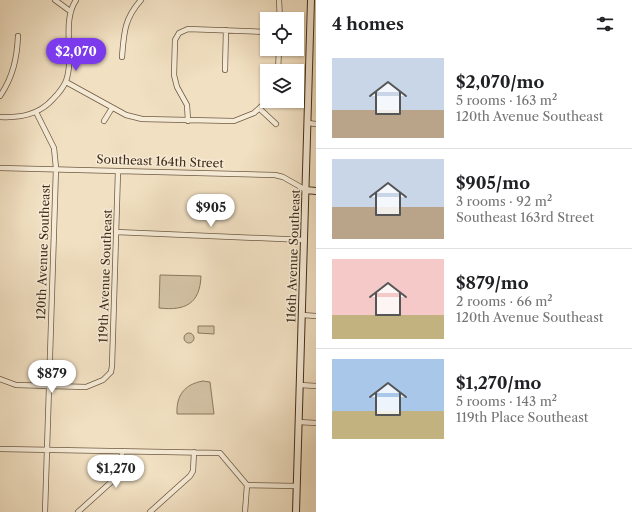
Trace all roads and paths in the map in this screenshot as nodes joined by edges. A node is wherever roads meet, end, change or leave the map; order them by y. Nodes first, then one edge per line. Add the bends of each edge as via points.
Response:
1 (55, 0) edge
2 (76, 0) edge
3 (141, 0) edge
4 (279, 0) edge
5 (311, 0) edge
6 (70, 10) junction
7 (280, 12) edge
8 (226, 30) junction
9 (260, 32) edge
10 (18, 36) dead end
11 (122, 57) dead end
12 (225, 70) dead end
13 (66, 82) junction
14 (0, 96) edge
15 (112, 108) junction
16 (260, 109) joint
17 (36, 112) junction
18 (0, 117) edge
19 (104, 121) dead end
20 (188, 121) junction
21 (308, 123) junction
22 (276, 124) dead end
23 (316, 124) edge
24 (0, 168) edge
25 (56, 168) junction
26 (118, 171) junction
27 (306, 190) junction
28 (316, 192) edge
29 (116, 232) junction
30 (305, 240) junction
31 (302, 315) junction
32 (316, 316) edge
33 (0, 379) edge
34 (300, 385) junction
35 (48, 386) junction
36 (316, 386) edge
37 (298, 422) junction
38 (316, 423) edge
39 (0, 449) edge
40 (47, 450) junction
41 (122, 451) junction
42 (194, 452) junction
43 (247, 485) junction
44 (297, 486) junction
45 (45, 512) edge
46 (78, 512) edge
47 (150, 512) edge
48 (245, 512) edge
49 (296, 512) edge

1 - 6 street
2 - 6 street
3 - 11 street via 133,9 126,24
4 - 7 street
5 - 21 street, 116th Avenue Southeast
6 - 13 street
8 - 9 street
8 - 12 street
8 - 20 street via 188,29 178,33 175,40 174,75 177,87 187,105
10 - 14 street via 12,75
13 - 15 street
13 - 17 street via 49,104
15 - 19 street
15 - 20 street via 142,119
16 - 20 street via 234,122
16 - 22 street
17 - 18 street via 18,117
17 - 25 street, 120th Avenue Southeast via 54,148
21 - 23 street
21 - 27 street, 116th Avenue Southeast
24 - 25 street, Southeast 164th Street
25 - 26 street, Southeast 164th Street
25 - 35 street, 120th Avenue Southeast
26 - 27 street, Southeast 164th Street via 275,175
26 - 29 street, 119th Avenue Southeast
27 - 28 street, Southeast 164th Street
27 - 30 street, 116th Avenue Southeast
29 - 30 street
29 - 35 street, 119th Avenue Southeast via 110,372 104,380 86,387
30 - 31 street, 116th Avenue Southeast
31 - 32 street
31 - 34 street, 116th Avenue Southeast
33 - 35 street via 16,385
34 - 36 street
34 - 37 street, 116th Avenue Southeast
35 - 40 street, 120th Avenue Southeast
37 - 38 street
37 - 44 street, 116th Avenue Southeast
39 - 40 street
40 - 41 street
40 - 45 street, 120th Avenue Southeast
41 - 42 street
41 - 46 street via 119,475
42 - 43 street via 220,453
42 - 47 street via 194,470 190,476
43 - 44 street
43 - 48 street
44 - 49 street, 116th Avenue Southeast

